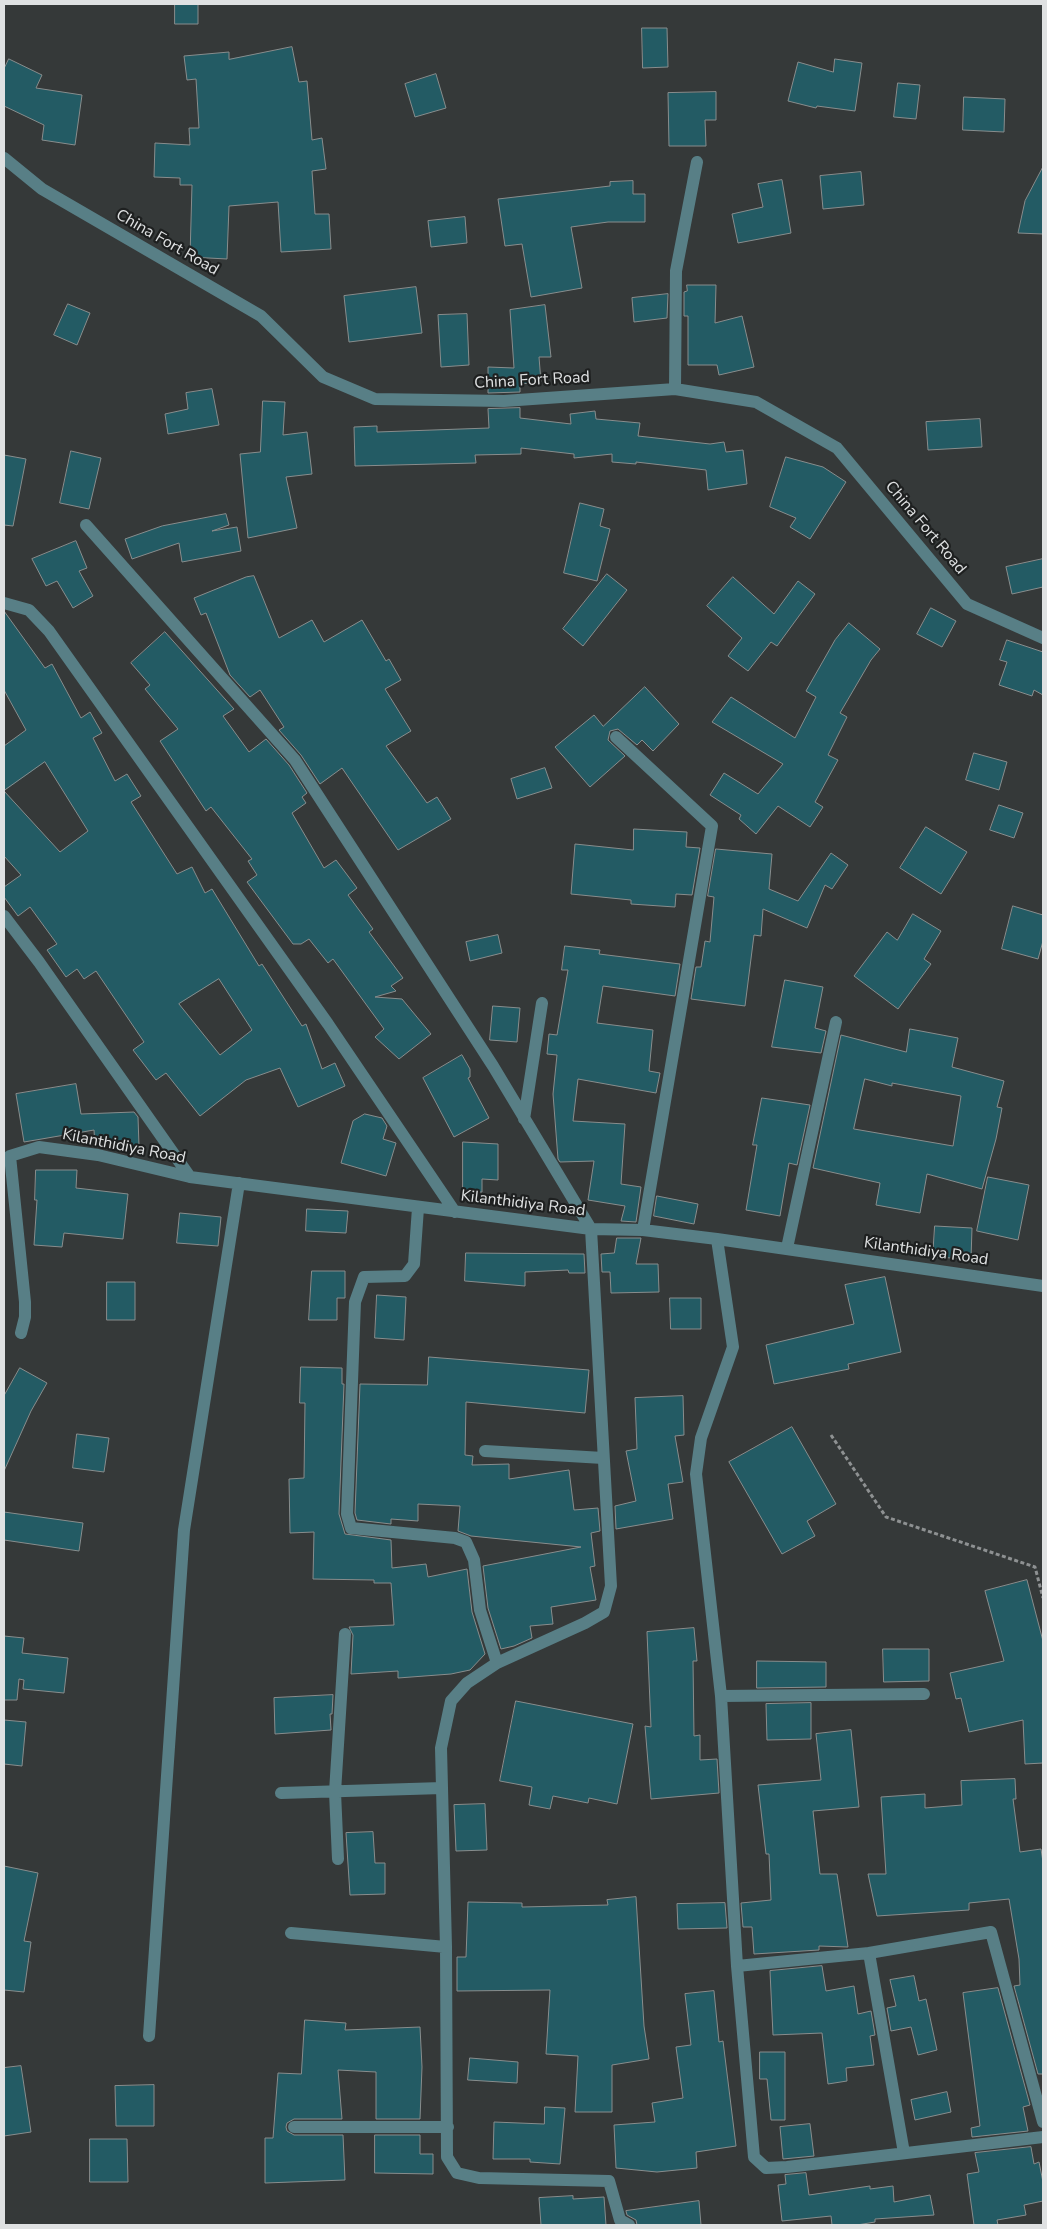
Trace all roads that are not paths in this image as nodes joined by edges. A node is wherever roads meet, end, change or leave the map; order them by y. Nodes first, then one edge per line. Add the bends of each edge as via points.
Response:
1 (4, 158) edge
2 (697, 162) dead end
3 (675, 389) junction
4 (86, 525) dead end
5 (4, 603) edge
6 (1043, 638) edge
7 (616, 737) dead end
8 (4, 916) edge
9 (542, 1003) dead end
10 (836, 1022) dead end
11 (524, 1119) junction
12 (7, 1158) edge
13 (190, 1177) junction
14 (239, 1183) junction
15 (418, 1208) junction
16 (455, 1212) junction
17 (591, 1229) junction
18 (643, 1230) junction
19 (717, 1239) junction
20 (787, 1248) junction
21 (1043, 1286) edge
22 (21, 1333) dead end
23 (485, 1451) dead end
24 (603, 1458) junction
25 (344, 1634) dead end
26 (497, 1663) junction
27 (924, 1694) dead end
28 (721, 1696) junction
29 (442, 1788) junction
30 (335, 1792) junction
31 (280, 1793) dead end
32 (338, 1859) dead end
33 (290, 1933) dead end
34 (446, 1947) junction
35 (869, 1953) junction
36 (737, 1966) junction
37 (150, 2036) dead end
38 (1043, 2122) edge
39 (294, 2127) dead end
40 (448, 2127) junction
41 (1043, 2137) edge
42 (904, 2154) junction
43 (629, 2225) edge

1 - 3 street, China Fort Road via 42,188 260,316 323,377 375,399 504,400
2 - 3 street via 676,271
3 - 6 street, China Fort Road via 756,402 837,448 967,604
4 - 11 street via 295,760
5 - 16 street via 29,610 49,631 328,1024
7 - 18 street via 712,826
8 - 13 street
9 - 11 street
10 - 20 street
11 - 17 street
12 - 13 street, Kilanthidiya Road via 40,1147 98,1155
12 - 22 street via 25,1302
13 - 14 street, Kilanthidiya Road
14 - 15 street, Kilanthidiya Road
14 - 37 street via 184,1530
15 - 16 street, Kilanthidiya Road
15 - 26 street via 414,1264 405,1276 364,1277 354,1302 347,1514 351,1528 455,1538 466,1542 474,1560 480,1610
16 - 17 street, Kilanthidiya Road
17 - 18 street, Kilanthidiya Road
17 - 24 street
18 - 19 street, Kilanthidiya Road
19 - 20 street, Kilanthidiya Road
19 - 28 street via 733,1346 701,1438 696,1474
20 - 21 street, Kilanthidiya Road
23 - 24 street
24 - 26 street via 611,1586 604,1612
25 - 30 street
26 - 29 street via 467,1683 451,1701 441,1748
27 - 28 street
28 - 36 street
29 - 30 street
29 - 34 street
30 - 31 street
30 - 32 street
33 - 34 street
34 - 40 street
35 - 36 street
35 - 38 street via 991,1932
35 - 42 street
36 - 42 street via 754,2157 766,2168
39 - 40 street
40 - 43 street via 447,2157 457,2172 479,2178 609,2181 620,2220
41 - 42 street

